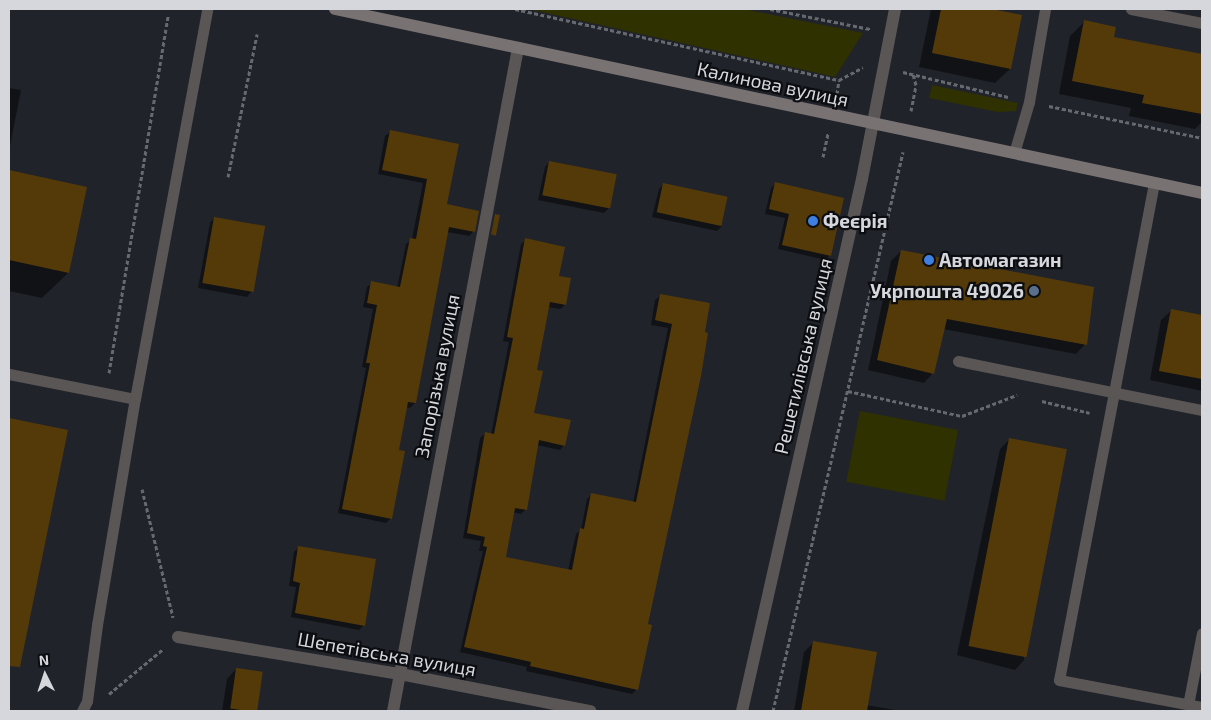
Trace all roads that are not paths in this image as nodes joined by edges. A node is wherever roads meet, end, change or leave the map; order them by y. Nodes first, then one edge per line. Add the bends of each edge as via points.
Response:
1 (206, 9) edge
2 (335, 9) edge
3 (895, 9) edge
4 (1045, 9) edge
5 (1131, 9) edge
6 (1202, 23) edge
7 (518, 48) junction
8 (873, 125) junction
9 (1014, 154) junction
10 (1154, 183) junction
11 (1202, 193) edge
12 (958, 361) dead end
13 (9, 374) edge
14 (1115, 393) junction
15 (135, 399) junction
16 (1202, 410) edge
17 (1202, 633) edge
18 (178, 638) road end
19 (400, 674) junction
20 (1188, 705) junction
21 (1202, 708) edge
22 (82, 711) edge
23 (393, 711) edge
24 (590, 711) edge
25 (742, 711) edge

1 - 15 lane
2 - 7 main road, Калинова вулиця
3 - 8 street, Решетилівська вулиця
4 - 9 lane via 1028,102
5 - 6 lane
7 - 8 main road, Калинова вулиця
7 - 19 street, Запорізька вулиця
8 - 9 main road, Калинова вулиця
8 - 25 street, Решетилівська вулиця
9 - 10 main road, Калинова вулиця
10 - 11 main road, Калинова вулиця
10 - 14 lane
12 - 14 lane
13 - 15 lane
14 - 16 lane
14 - 20 lane via 1059,680
15 - 22 lane via 97,625 88,701
17 - 20 lane
18 - 19 street, Шепетівська вулиця
19 - 23 street, Запорізька вулиця
19 - 24 street, Шепетівська вулиця
20 - 21 lane

